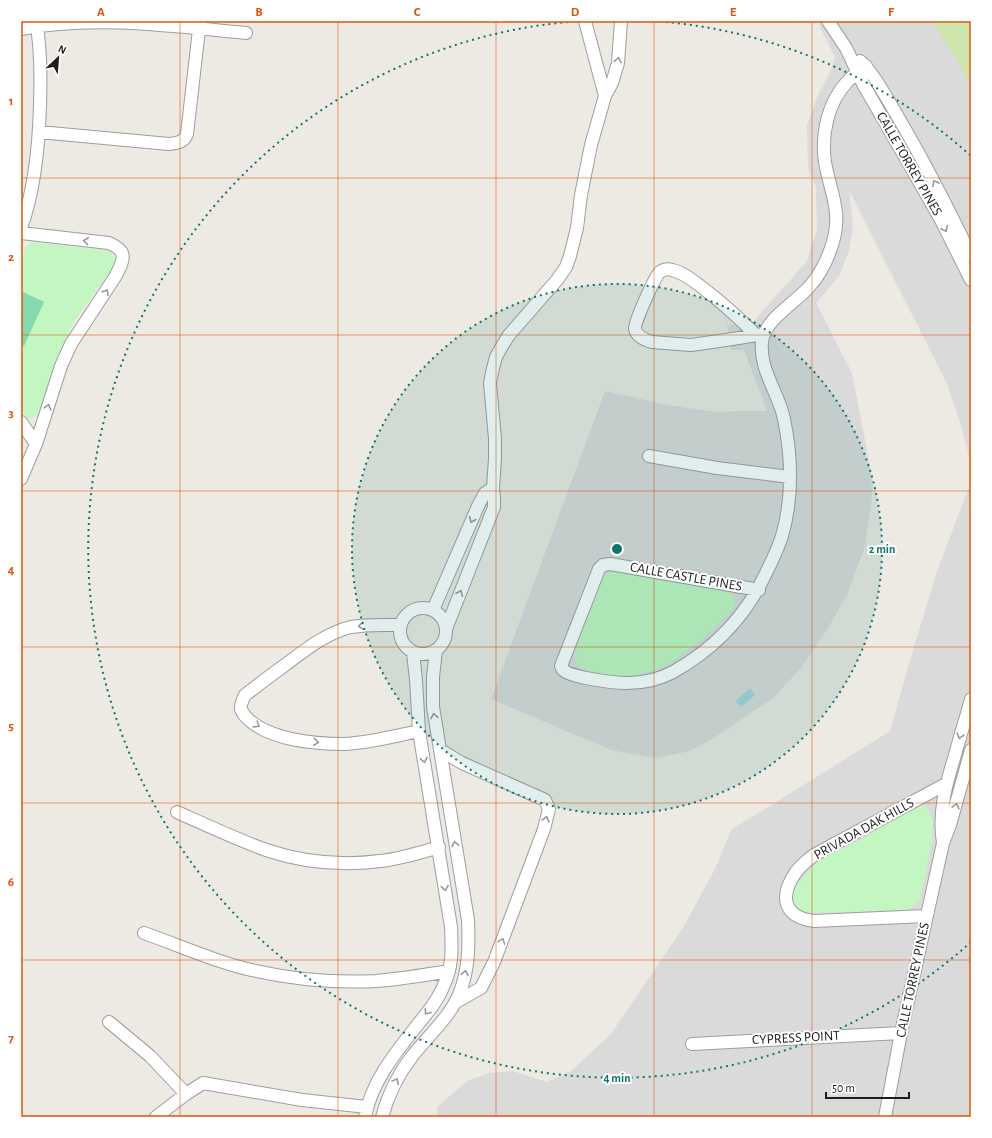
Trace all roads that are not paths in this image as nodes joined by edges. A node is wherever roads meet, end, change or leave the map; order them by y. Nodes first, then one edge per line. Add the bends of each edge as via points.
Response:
1 (585, 21) edge
2 (621, 21) edge
3 (828, 21) edge
4 (36, 23) edge
5 (200, 25) edge
6 (21, 29) edge
7 (246, 34) dead end
8 (861, 70) junction
9 (605, 96) junction
10 (39, 132) junction
11 (21, 228) edge
12 (21, 233) edge
13 (971, 256) edge
14 (971, 280) edge
15 (760, 334) junction
16 (21, 422) edge
17 (36, 444) junction
18 (649, 456) dead end
19 (790, 477) junction
20 (21, 479) edge
21 (493, 488) junction
22 (759, 590) junction
23 (433, 610) junction
24 (400, 625) junction
25 (446, 629) junction
26 (436, 650) junction
27 (413, 652) junction
28 (971, 699) edge
29 (419, 731) junction
30 (440, 750) junction
31 (971, 750) edge
32 (946, 784) junction
33 (177, 812) dead end
34 (942, 843) junction
35 (439, 847) junction
36 (926, 916) junction
37 (144, 933) dead end
38 (449, 971) junction
39 (456, 1002) junction
40 (109, 1022) dead end
41 (901, 1033) junction
42 (692, 1044) dead end
43 (186, 1094) junction
44 (366, 1112) edge
45 (156, 1117) edge
46 (382, 1117) edge
47 (885, 1117) edge

1 - 9 street
9 -> 2 street via 618,63
3 - 8 street, CALLE TORREY PINES
4 - 5 street via 93,21
4 - 6 street
4 - 10 street via 41,73
5 - 7 street
5 - 10 street via 187,134 180,143
13 -> 8 street, CALLE TORREY PINES via 910,138 881,89
8 -> 14 street, CALLE TORREY PINES
8 - 15 street via 847,82 834,101 824,133 825,161 837,221 833,244 824,267 808,289
9 - 21 street via 591,145 577,228 566,267 509,335 496,357 490,383 495,439
10 - 11 street via 34,175
17 -> 12 street via 61,366 71,344 115,277 120,267 122,252 109,243
15 - 15 street via 692,280 667,269 660,272 656,279 635,328 640,337 652,342 691,344
15 - 19 street, CALLE CASTLE PINES via 767,373 784,417
16 - 17 street
17 - 20 street
18 - 19 street
19 - 22 street, CALLE CASTLE PINES via 787,518 782,537
21 -> 23 street via 486,493 478,506
25 -> 21 street via 492,512
22 - 22 street, CALLE CASTLE PINES via 721,637 702,653 667,675 647,681 613,683 572,675 561,666 599,569 606,564
23 - 24 street via 425,608 410,612
23 - 25 street via 444,622
24 - 27 street via 402,641
24 -> 29 street via 366,625 350,628 319,641 245,695 241,710 253,724 264,730 278,736 306,741 344,744
25 - 26 street via 442,645
26 - 27 street via 420,654
30 -> 26 street via 432,693
27 - 29 street
28 -> 32 street, CALLE TORREY PINES
29 -> 35 street
39 -> 30 street via 464,981 468,959 468,920
39 -> 30 street via 481,988 494,962 544,829 549,809 545,800 462,764
34 -> 31 street, CALLE TORREY PINES via 950,825
32 - 34 street, CALLE TORREY PINES via 940,830
32 - 36 street, PRIVADA DAK HILLS via 814,855 796,872 786,893 786,902 790,910 804,920
33 - 35 street via 267,850 324,862 380,862
34 - 36 street, CALLE TORREY PINES
35 -> 38 street via 451,927 452,958
36 - 41 street, CALLE TORREY PINES
37 - 38 street via 230,964 306,980 378,981
38 -> 44 street via 436,999 381,1075
46 -> 39 street via 402,1070
40 - 43 street via 150,1056
41 - 42 street, CYPRESS POINT
41 - 47 street, CALLE TORREY PINES
43 - 44 street via 203,1083
43 - 45 street

